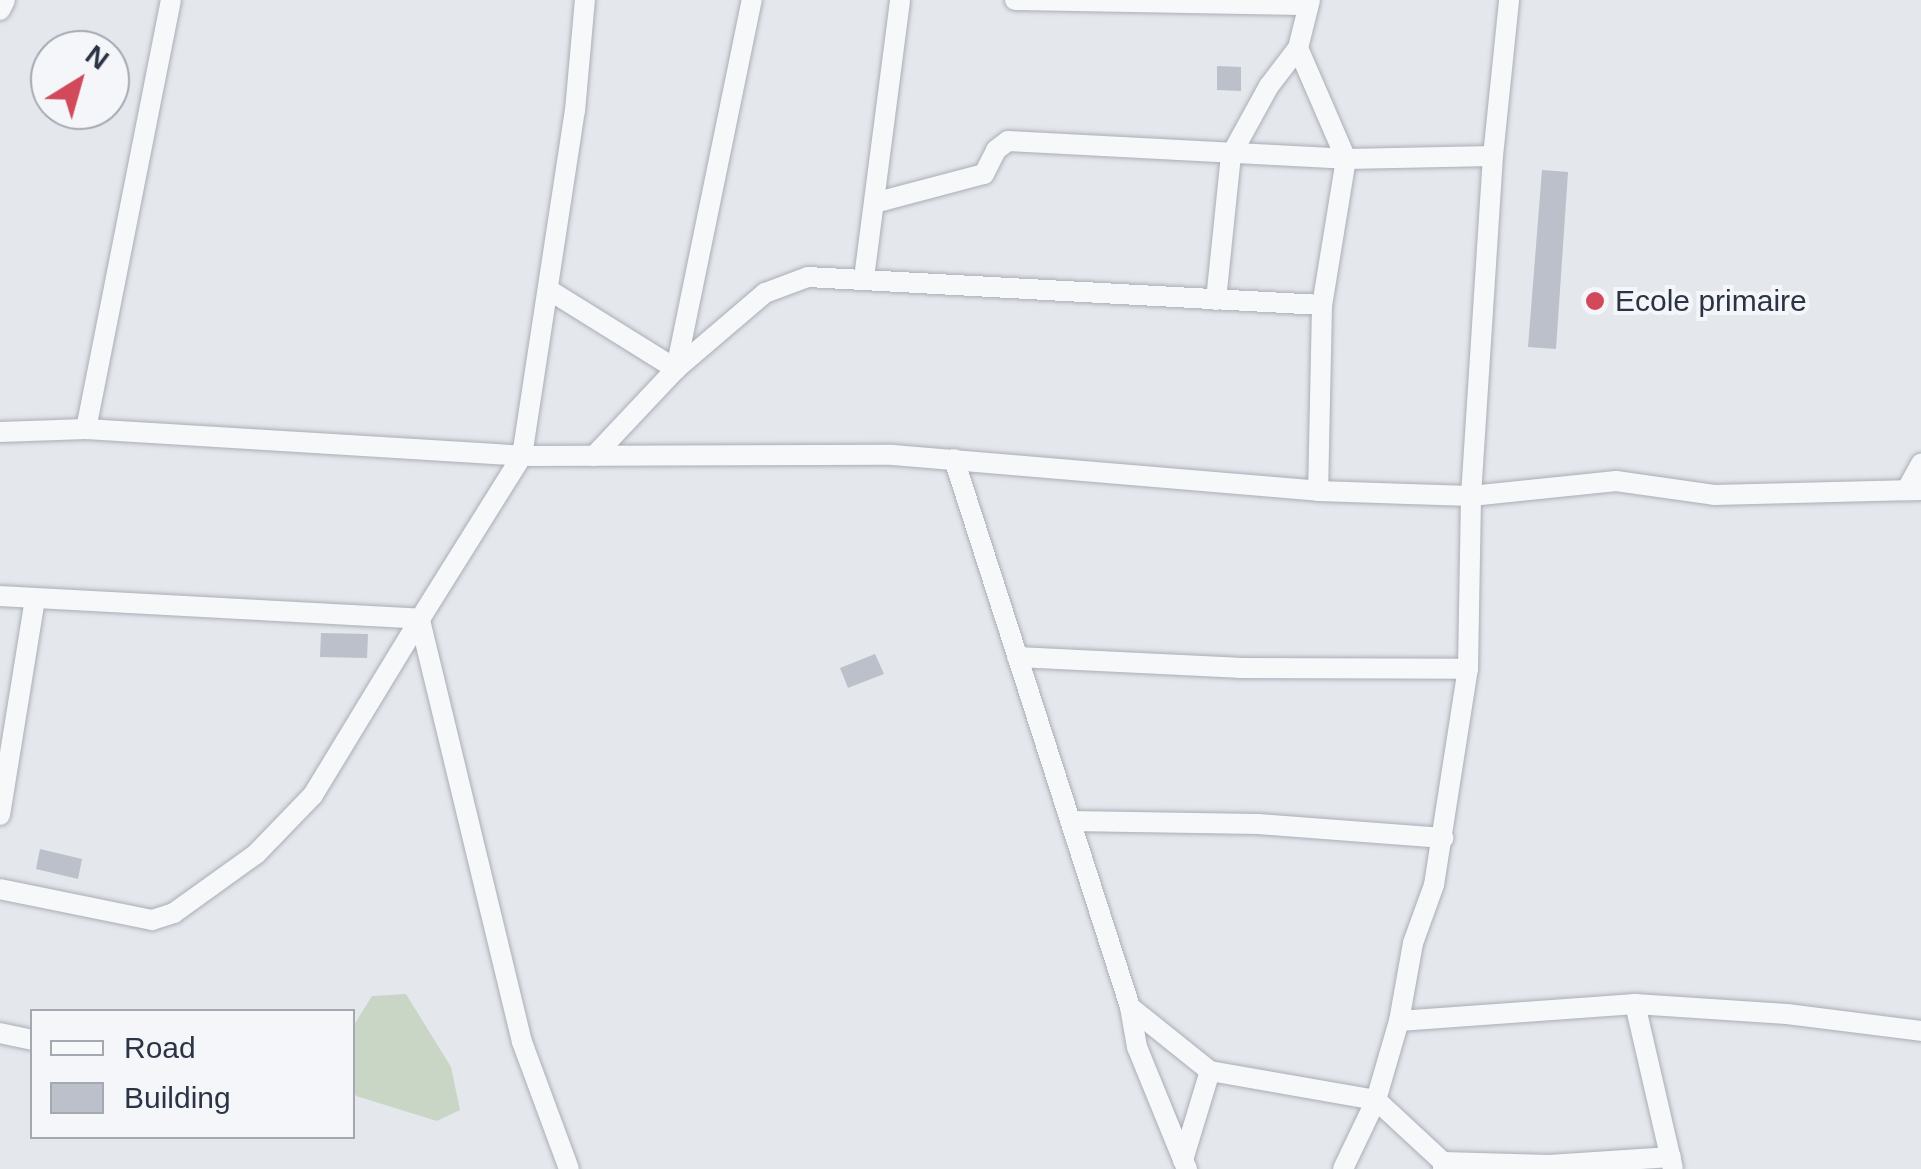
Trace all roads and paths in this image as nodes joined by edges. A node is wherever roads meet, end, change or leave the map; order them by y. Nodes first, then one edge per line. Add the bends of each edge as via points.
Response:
1 (4, 0) edge
2 (171, 0) edge
3 (585, 0) edge
4 (752, 0) edge
5 (900, 0) edge
6 (1015, 0) edge
7 (1509, 0) edge
8 (1308, 2) edge
9 (0, 10) edge
10 (1298, 48) junction
11 (1231, 155) junction
12 (1493, 156) junction
13 (1346, 159) junction
14 (874, 203) junction
15 (864, 278) junction
16 (549, 290) junction
17 (1216, 300) junction
18 (1322, 305) junction
19 (676, 369) junction
20 (86, 430) junction
21 (0, 432) edge
22 (522, 456) junction
23 (594, 456) junction
24 (954, 459) junction
25 (1921, 464) edge
26 (1914, 490) edge
27 (1318, 491) junction
28 (1471, 496) junction
29 (0, 596) edge
30 (35, 600) junction
31 (420, 619) junction
32 (1018, 656) junction
33 (1468, 669) junction
34 (0, 815) edge
35 (1070, 820) junction
36 (1443, 838) junction
37 (0, 888) edge
38 (1636, 1004) junction
39 (1130, 1007) junction
40 (1399, 1021) junction
41 (1921, 1031) edge
42 (0, 1034) edge
43 (30, 1040) edge
44 (1210, 1071) junction
45 (1376, 1100) junction
46 (1672, 1163) edge
47 (1185, 1165) edge
48 (1443, 1166) edge
49 (569, 1169) edge
50 (1343, 1169) edge

1 - 9 street
2 - 20 street
3 - 16 street
4 - 19 street
5 - 14 street
6 - 8 street
7 - 12 street
8 - 10 street
10 - 11 street
10 - 13 street
11 - 13 street
11 - 14 street via 1008,141 984,174
11 - 17 street
12 - 13 street
12 - 28 street
13 - 18 street
14 - 15 street
15 - 17 street
15 - 19 street via 808,277 765,293
16 - 19 street
16 - 22 street
17 - 18 street
18 - 27 street
19 - 23 street
20 - 21 street
20 - 22 street
22 - 23 street
22 - 31 street
23 - 24 street
24 - 27 street
24 - 32 street
25 - 26 street
26 - 28 street via 1714,495 1616,481
27 - 28 street
28 - 33 street
29 - 30 street
30 - 31 street
30 - 34 street
31 - 37 street via 314,795 256,854 174,914 152,920
31 - 49 street via 522,1042
32 - 33 street via 1238,668
32 - 35 street
33 - 36 street
35 - 36 street via 1258,824
35 - 39 street
36 - 40 street
38 - 40 street
38 - 41 street
38 - 46 street
39 - 44 street
39 - 47 street via 1138,1047
40 - 45 street
42 - 43 street
44 - 45 street
44 - 47 street
45 - 48 street
45 - 50 street
46 - 48 street

